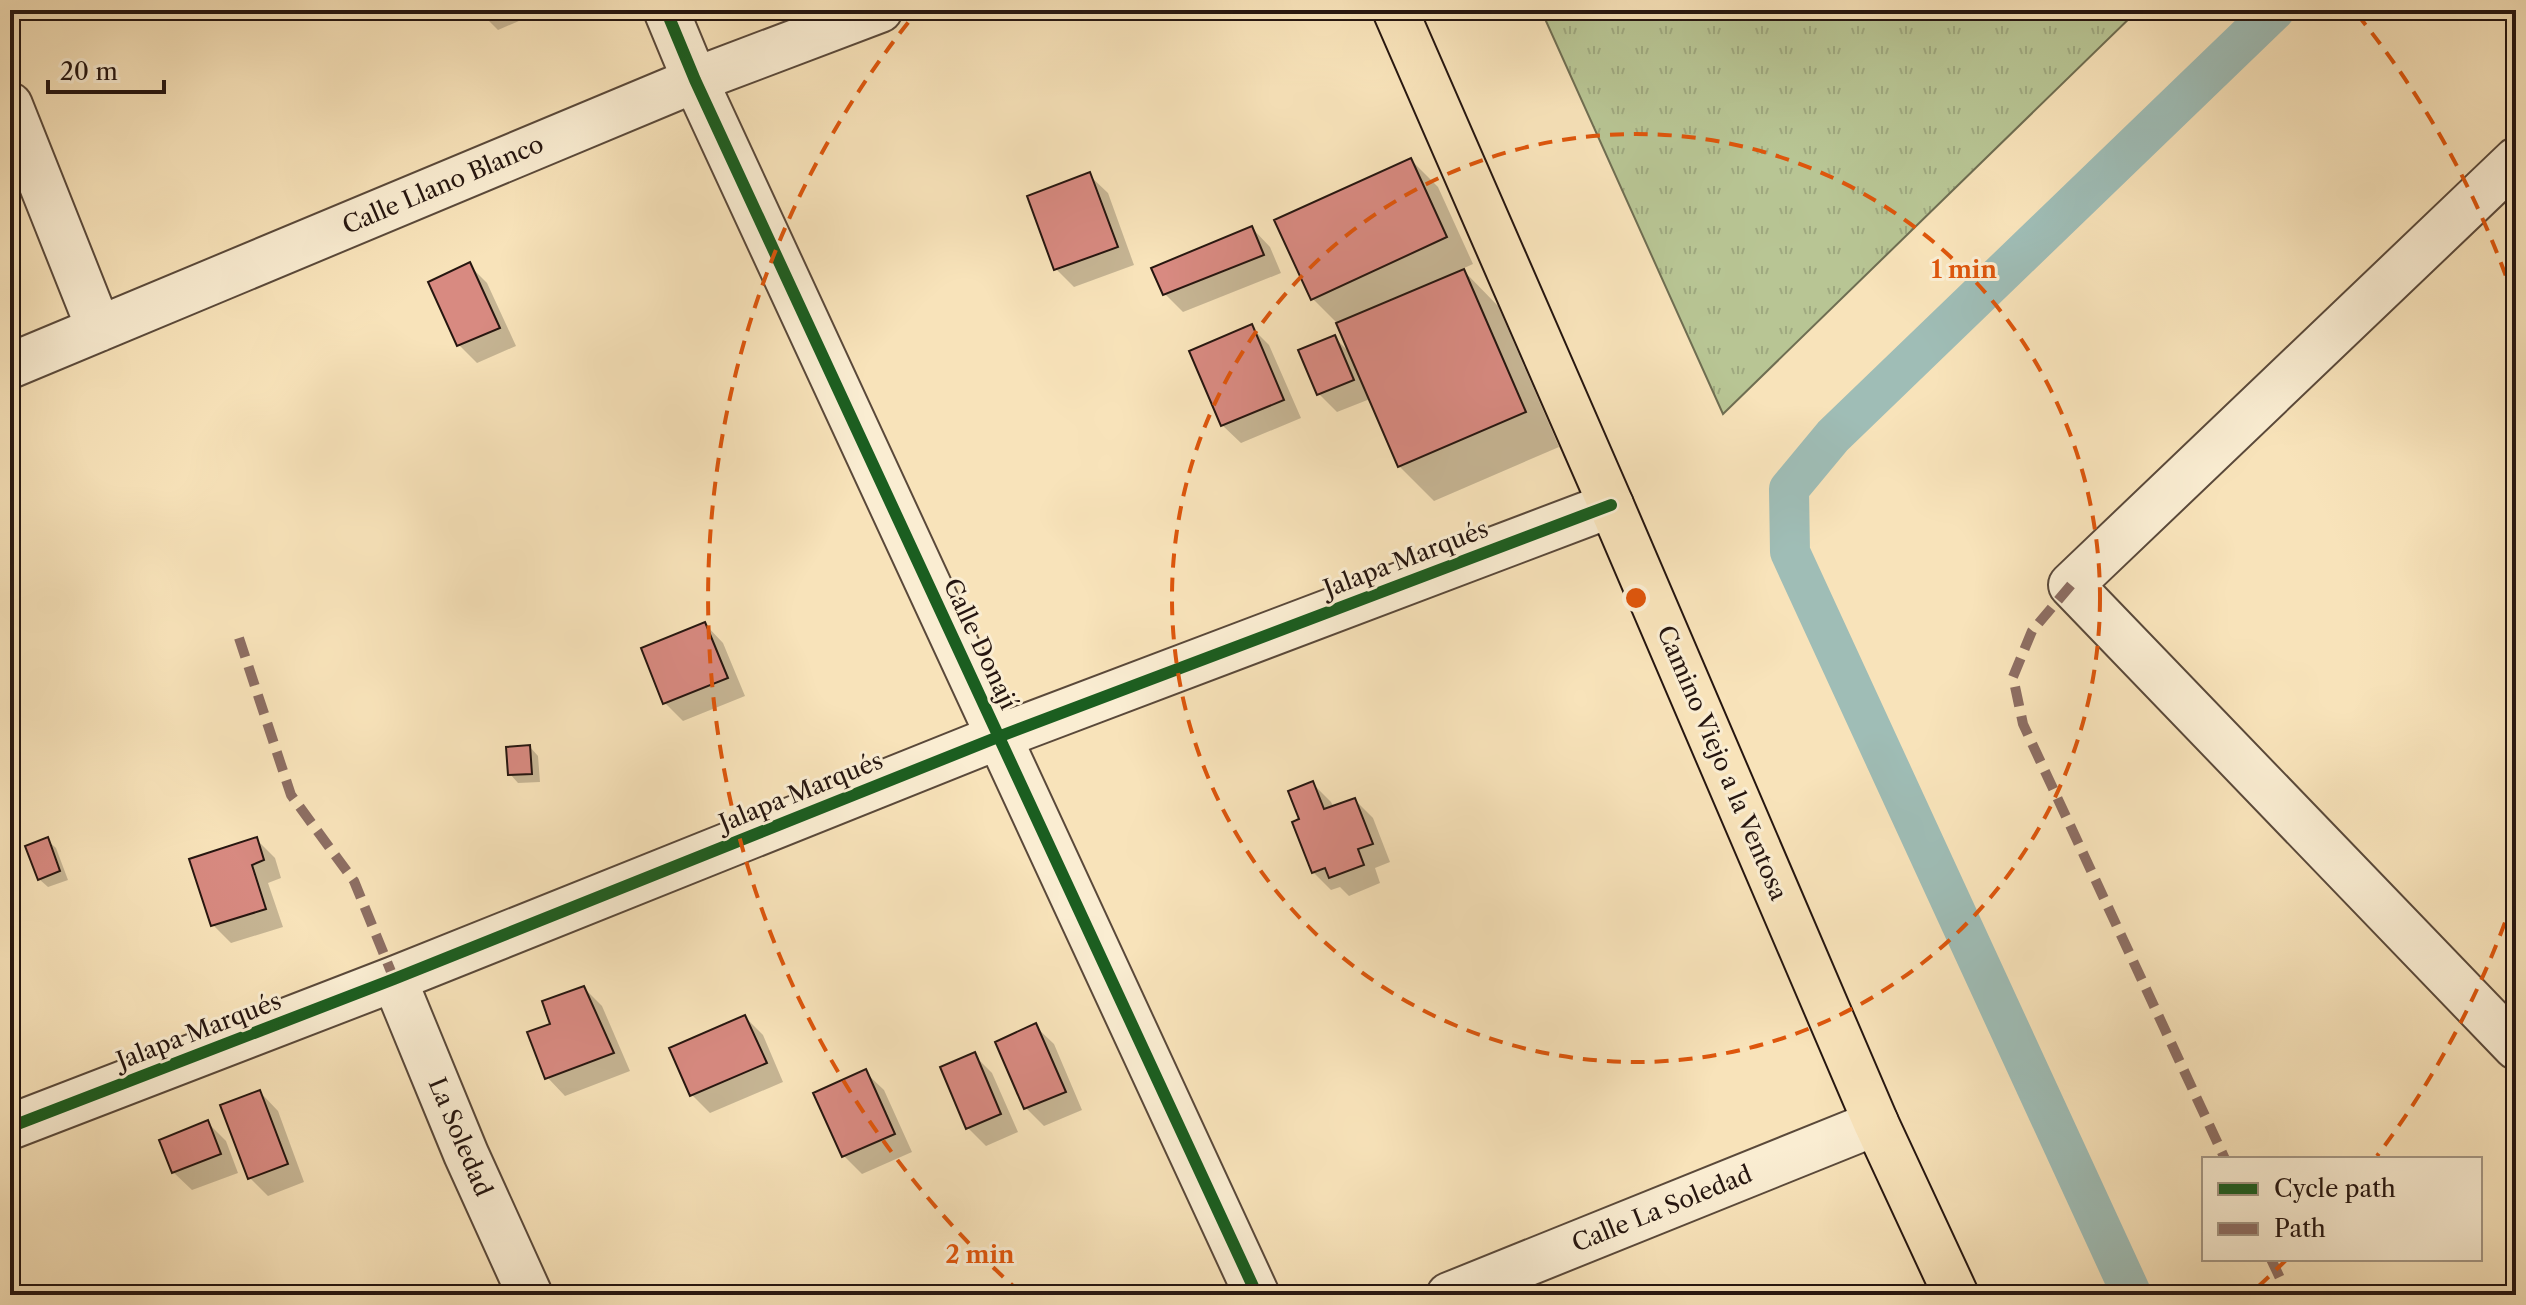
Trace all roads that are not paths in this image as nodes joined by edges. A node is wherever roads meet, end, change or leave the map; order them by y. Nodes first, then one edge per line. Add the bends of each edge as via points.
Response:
1 (666, 10) edge
2 (880, 10) edge
3 (1395, 10) edge
4 (695, 80) junction
5 (10, 105) edge
6 (2516, 160) edge
7 (99, 329) junction
8 (10, 366) edge
9 (1611, 505) junction
10 (998, 737) junction
11 (394, 979) junction
12 (2516, 1047) edge
13 (1876, 1123) junction
14 (10, 1127) edge
15 (530, 1295) edge
16 (1257, 1295) edge
17 (1449, 1295) edge
18 (1956, 1295) edge

1 - 4 street, Calle Donají
2 - 4 street, Calle Llano Blanco
3 - 9 main road, Camino Viejo a la Ventosa
4 - 7 street, Calle Llano Blanco
4 - 10 street, Calle Donají
5 - 7 street
6 - 12 street via 2071,585
7 - 8 street, Calle Llano Blanco
9 - 10 street, Jalapa Marqués
9 - 13 main road, Camino Viejo a la Ventosa
10 - 11 street, Jalapa Marqués
10 - 16 street, Calle Donají
11 - 14 street, Jalapa Marqués
11 - 15 street, La Soledad
13 - 17 street, Calle La Soledad
13 - 18 main road, Camino Viejo a la Ventosa

